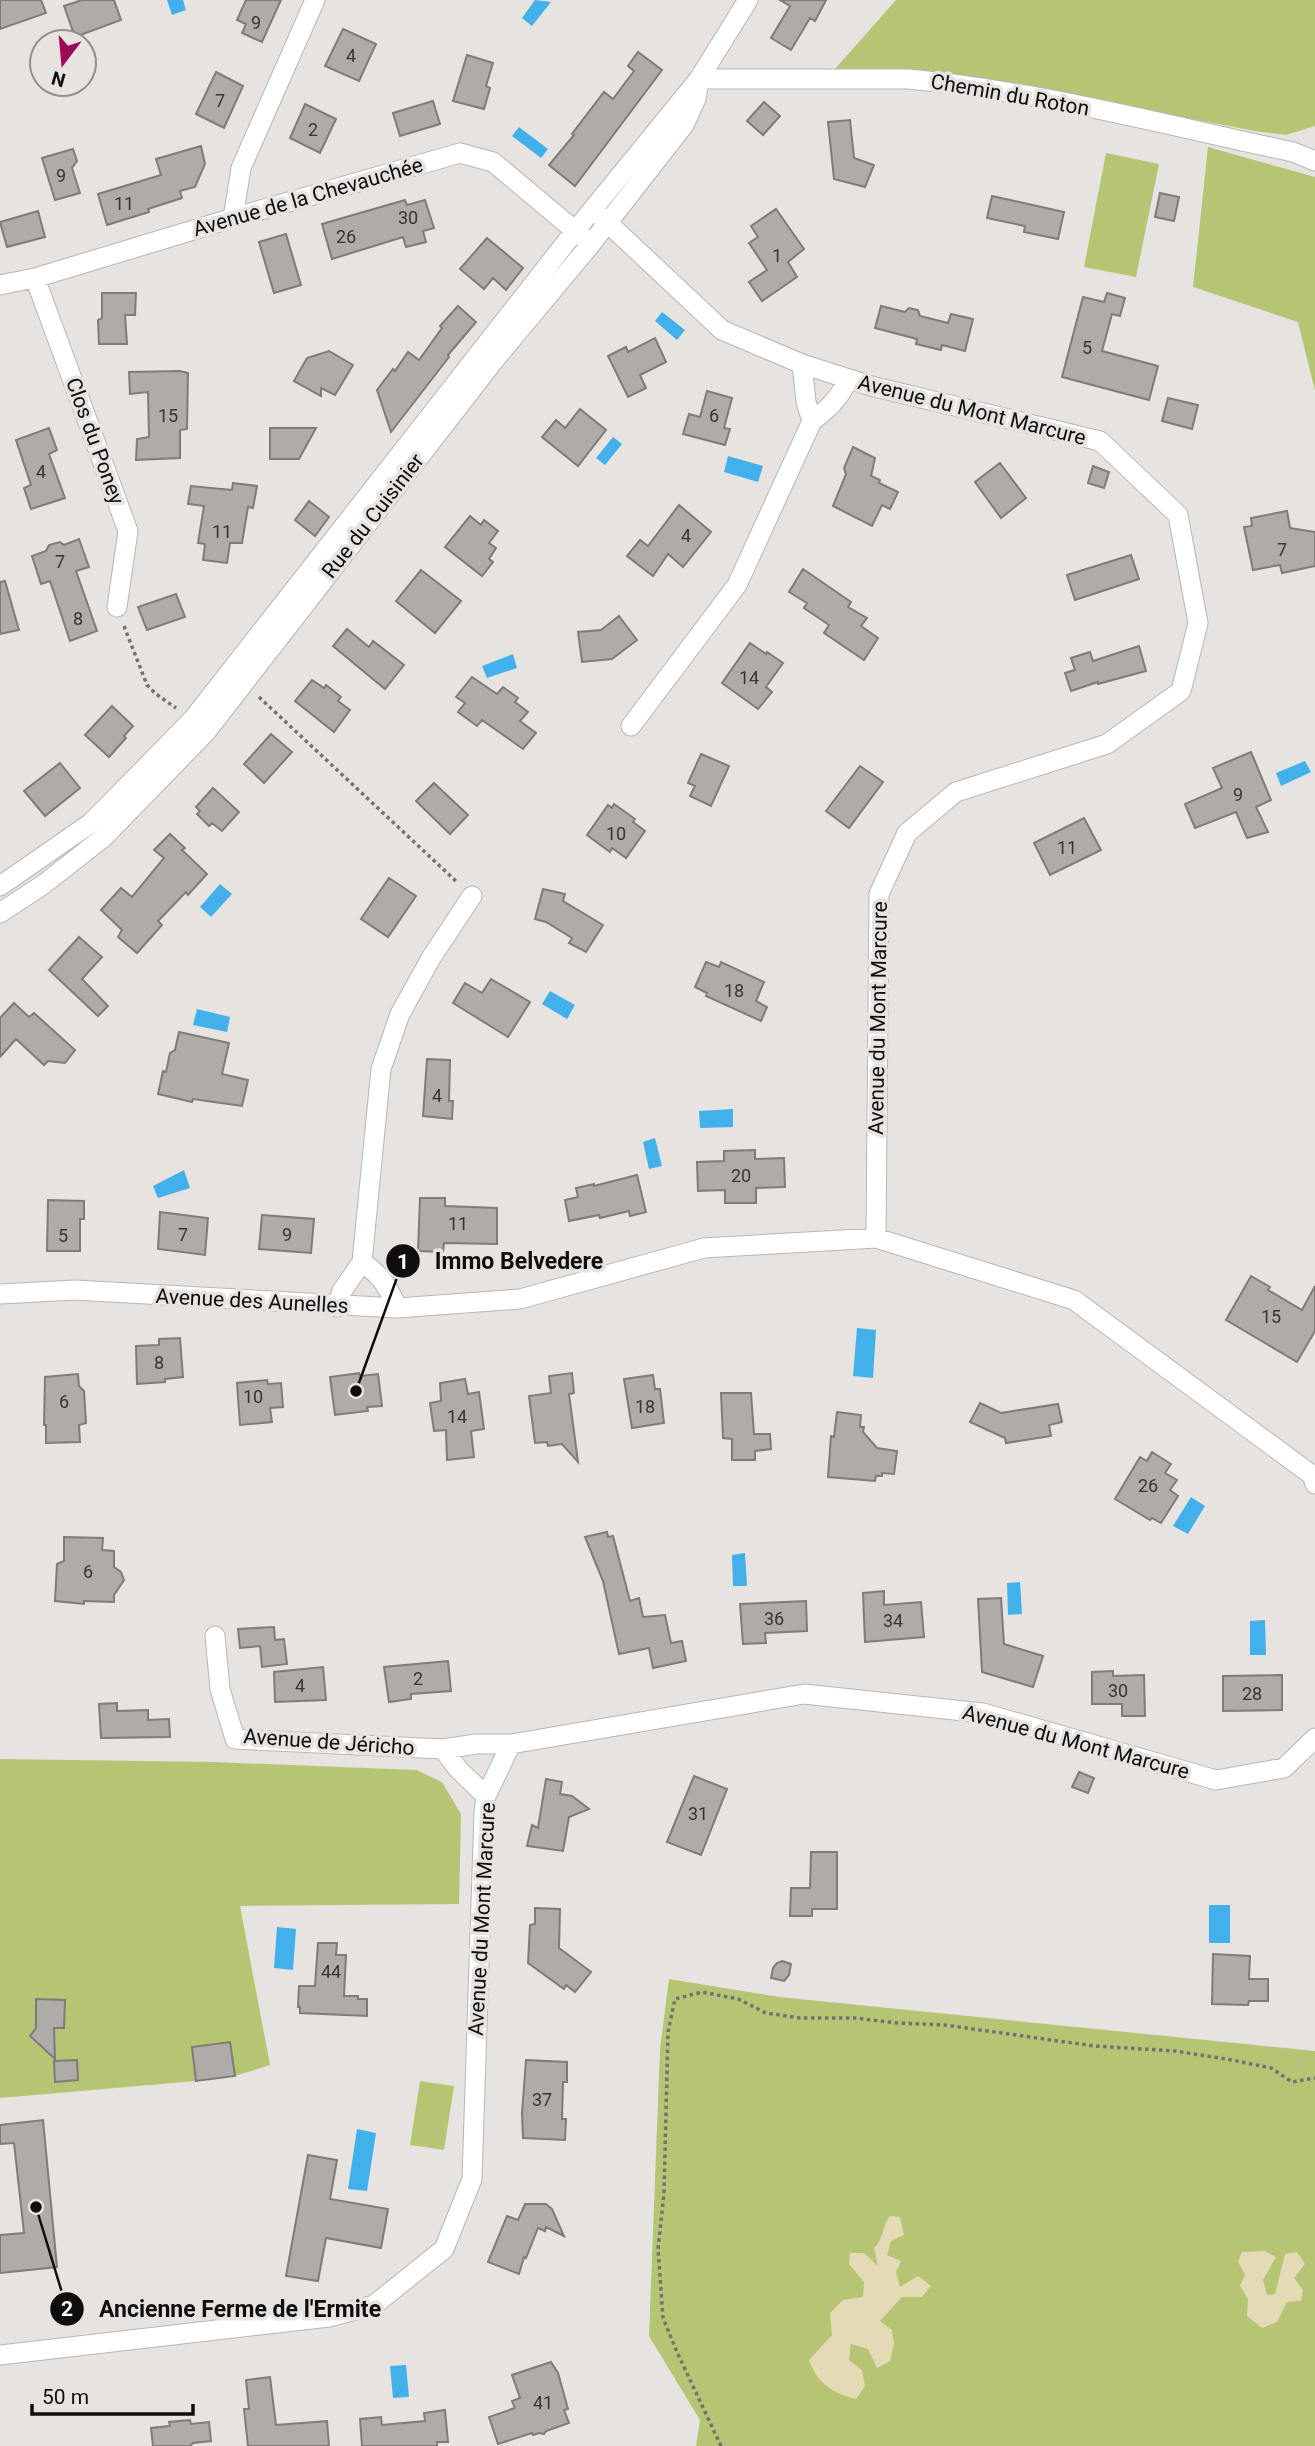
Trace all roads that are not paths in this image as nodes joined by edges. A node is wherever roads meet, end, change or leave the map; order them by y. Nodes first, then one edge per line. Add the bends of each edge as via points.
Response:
1 (316, 0) edge
2 (748, 0) edge
3 (699, 79) junction
4 (1315, 161) edge
5 (593, 209) junction
6 (233, 218) junction
7 (608, 222) junction
8 (575, 231) junction
9 (591, 244) junction
10 (35, 278) junction
11 (0, 285) edge
12 (802, 364) junction
13 (848, 379) junction
14 (812, 421) junction
15 (117, 607) road end
16 (631, 726) dead end
17 (0, 886) edge
18 (472, 897) road end
19 (0, 913) edge
20 (876, 1238) junction
21 (362, 1262) junction
22 (0, 1294) edge
23 (337, 1307) junction
24 (397, 1308) junction
25 (1315, 1484) edge
26 (215, 1636) dead end
27 (1315, 1738) edge
28 (510, 1744) junction
29 (443, 1749) junction
30 (486, 1796) junction
31 (0, 2355) edge

1 - 6 street via 241,168
2 - 3 street, Rue du Cuisinier
3 - 4 street, Chemin du Roton via 941,82 1016,93 1293,152
3 - 5 street, Rue du Cuisinier
3 - 7 street, Rue du Cuisinier via 684,125
5 - 7 street, Avenue du Mont Marcure
5 - 8 street, Rue du Cuisinier
6 - 8 street, Avenue de la Chevauchée via 460,153 493,162
6 - 10 street, Avenue de la Chevauchée
7 - 9 street, Rue du Cuisinier
7 - 12 street, Avenue du Mont Marcure via 722,330
8 - 9 street, Avenue de la Chevauchée
8 - 17 street, Rue du Cuisinier via 193,719 91,823
9 - 19 street, Rue du Cuisinier via 496,358 206,732 104,836
10 - 11 street, Avenue de la Chevauchée
10 - 15 street, Clos du Poney via 128,531
12 - 13 street, Avenue du Mont Marcure
12 - 14 street
13 - 14 street via 842,393
13 - 20 street, Avenue du Mont Marcure via 1100,441 1178,515 1198,623 1181,691 1107,744 956,792 907,833 878,894
14 - 16 street via 737,584
18 - 21 street via 400,1014 381,1069
20 - 24 street, Avenue des Aunelles via 704,1248 520,1299
20 - 25 street via 1074,1300 1312,1475
21 - 23 street
21 - 24 street via 378,1273
22 - 23 street, Avenue des Aunelles via 75,1290
23 - 24 street, Avenue des Aunelles
26 - 29 street, Avenue de Jéricho via 220,1689 235,1739
27 - 28 street, Avenue du Mont Marcure via 1284,1768 1216,1780 983,1713 804,1694
28 - 29 street, Avenue de Jéricho
28 - 30 street, Avenue du Mont Marcure
29 - 30 street, Avenue de Jéricho
30 - 31 street, Avenue du Mont Marcure via 472,2179 444,2249 374,2305 330,2317

